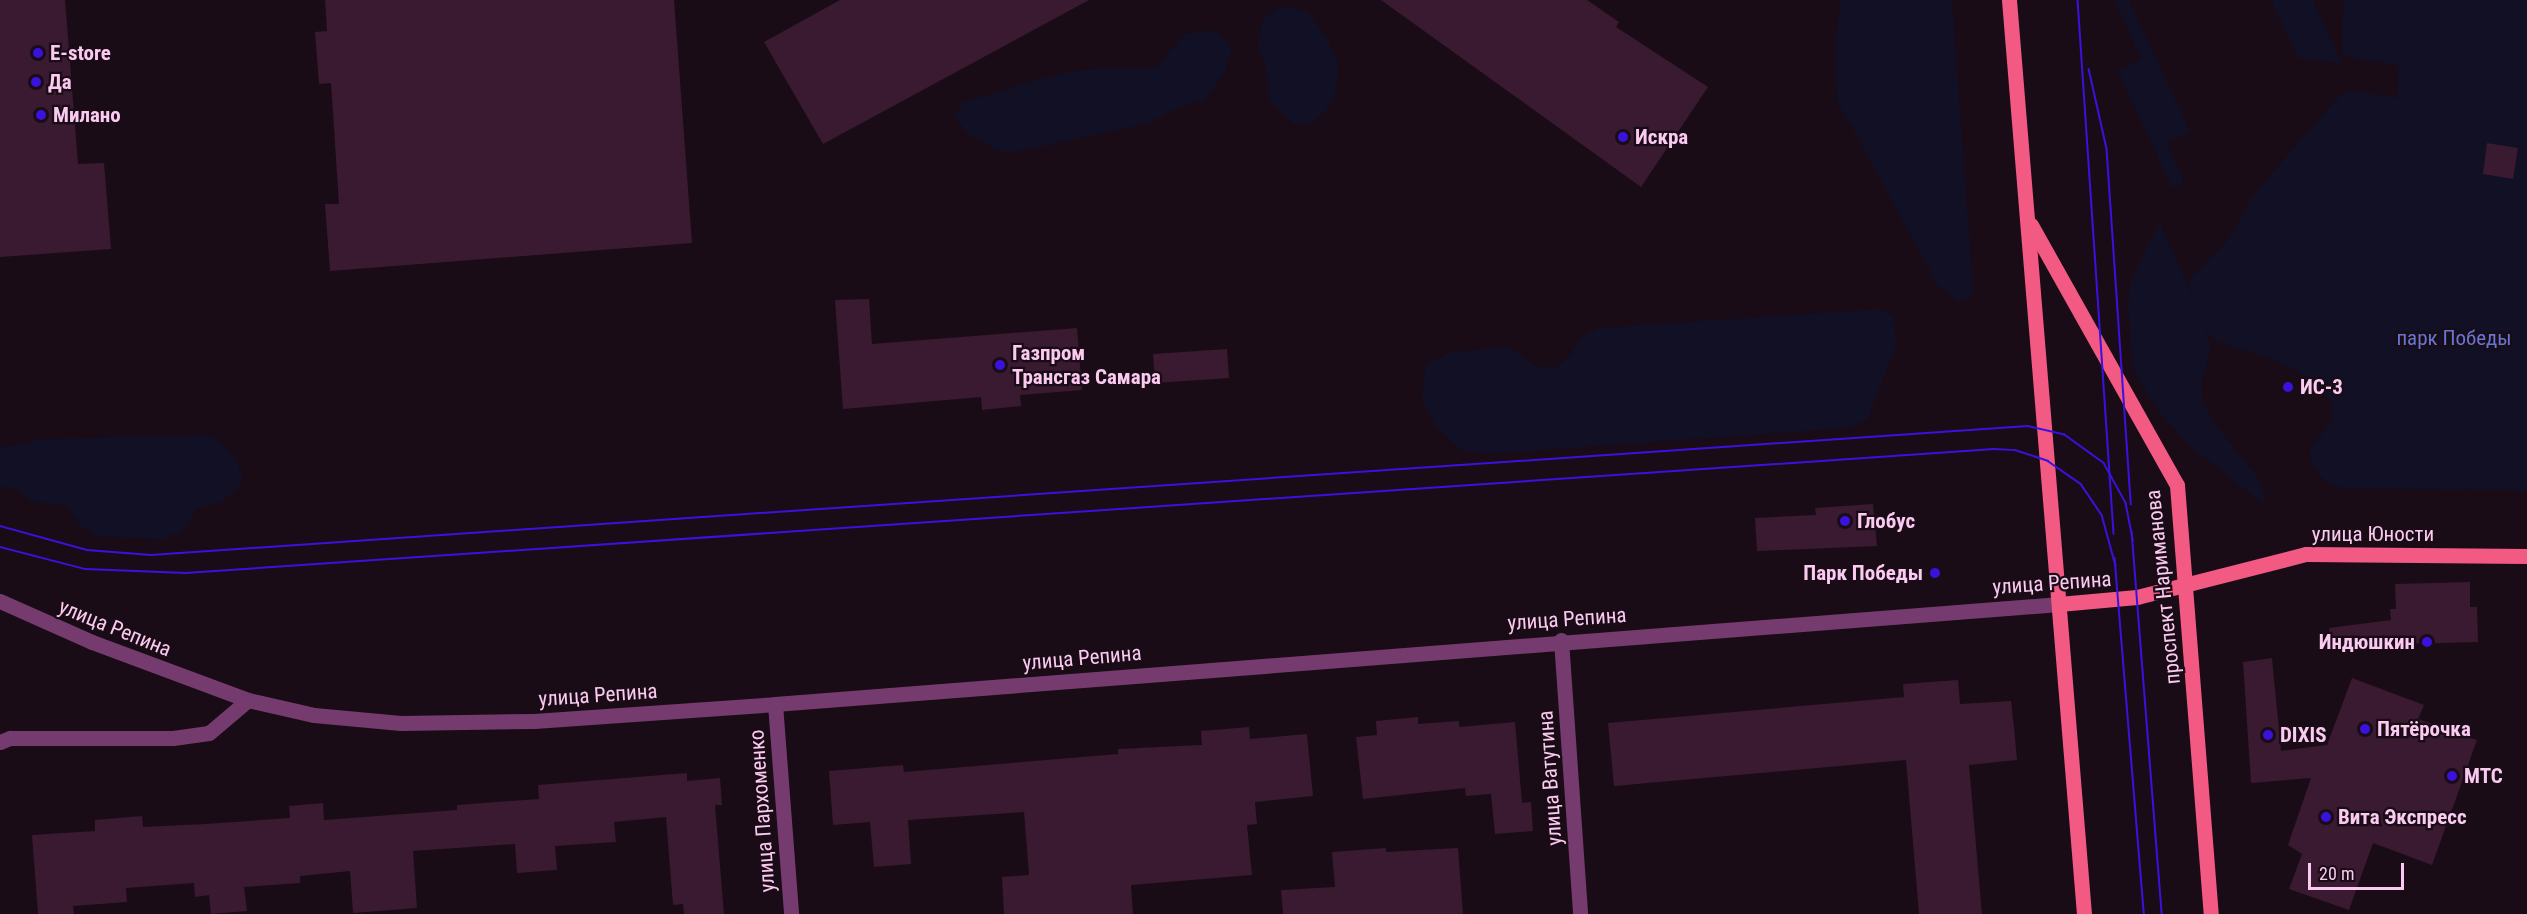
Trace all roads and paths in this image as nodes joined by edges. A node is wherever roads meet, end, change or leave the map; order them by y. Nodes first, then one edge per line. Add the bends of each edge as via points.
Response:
1 (2009, 0) edge
2 (2028, 220) junction
3 (2527, 556) edge
4 (2186, 584) junction
5 (0, 601) edge
6 (2059, 604) junction
7 (1561, 640) junction
8 (248, 700) junction
9 (775, 704) junction
10 (0, 742) edge
11 (791, 914) edge
12 (1580, 914) edge
13 (2084, 914) edge
14 (2211, 914) edge

1 - 2 main road, проспект Нариманова
2 - 4 main road, проспект Нариманова via 2177,485
2 - 6 main road, проспект Нариманова
3 - 4 main road, улица Юности via 2306,554
4 - 6 main road, улица Репина via 2119,600
4 - 14 main road, проспект Нариманова
5 - 8 street, улица Репина via 113,650
6 - 7 street, улица Репина
6 - 13 main road, проспект Нариманова
7 - 9 street, улица Репина
7 - 12 street, улица Ватутина
8 - 9 street, улица Репина via 314,716 401,723 534,721
8 - 10 street via 209,733 173,738 10,738
9 - 11 street, улица Пархоменко

